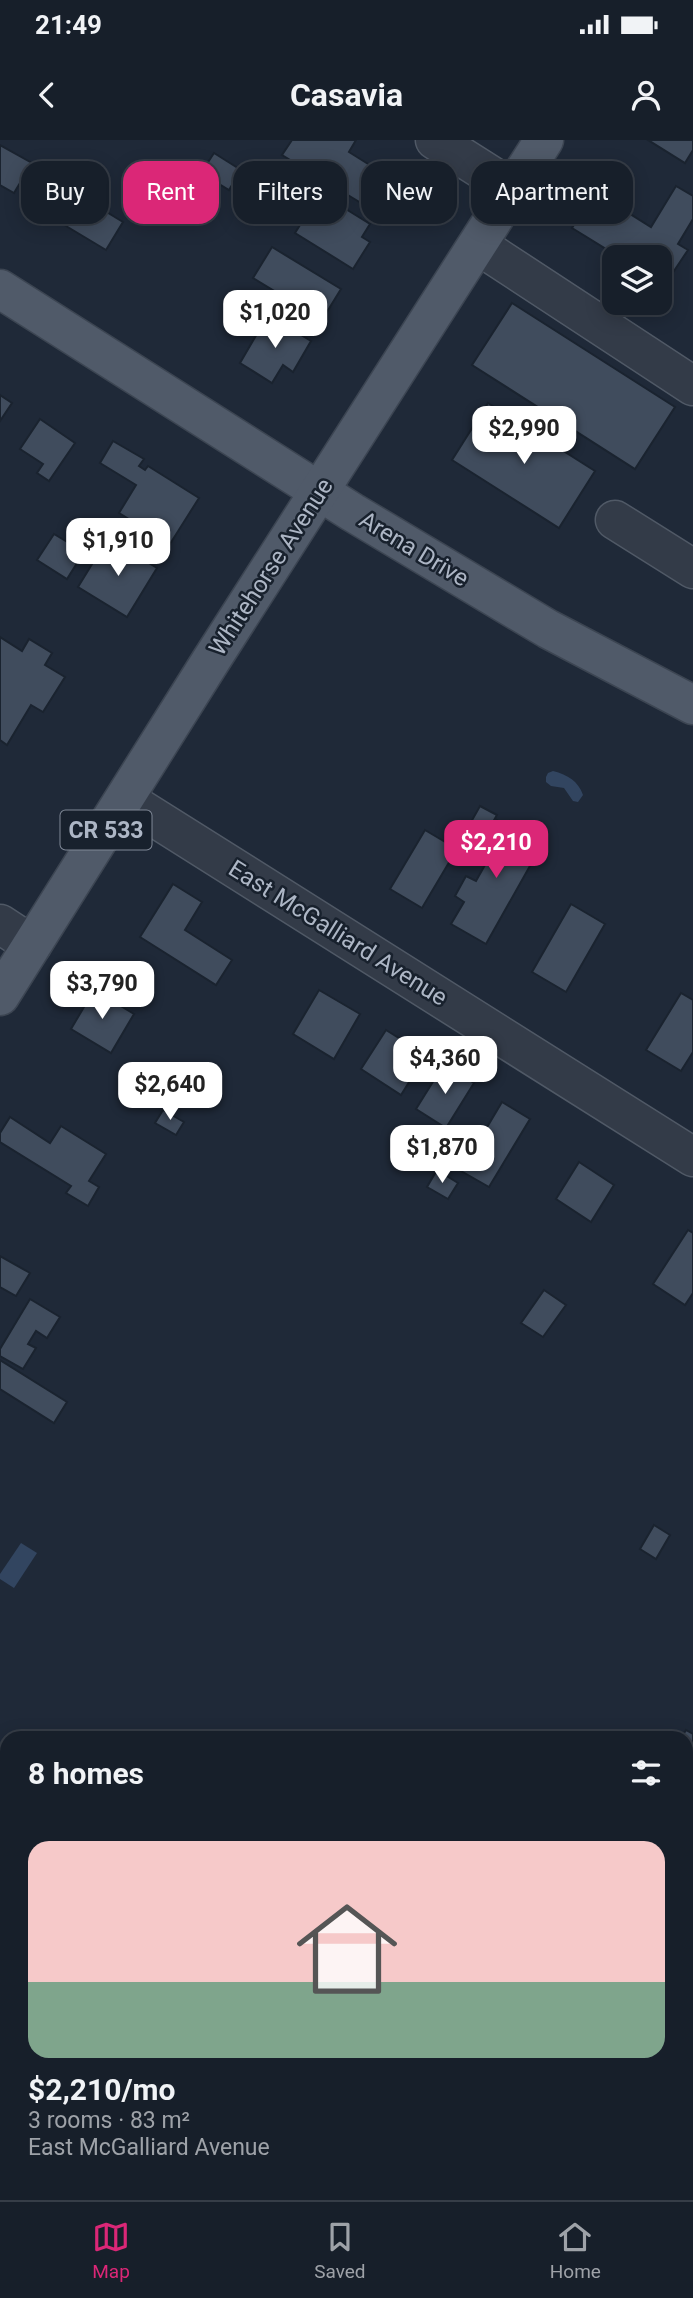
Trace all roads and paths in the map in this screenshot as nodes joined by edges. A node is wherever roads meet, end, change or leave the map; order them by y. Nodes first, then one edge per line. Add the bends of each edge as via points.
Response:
1 (435, 140) edge
2 (544, 140) edge
3 (531, 161) edge
4 (471, 163) edge
5 (492, 224) edge
6 (478, 245) junction
7 (0, 289) edge
8 (693, 386) edge
9 (321, 492) junction
10 (615, 520) dead end
11 (693, 569) edge
12 (693, 705) edge
13 (125, 799) junction
14 (0, 924) edge
15 (32, 945) junction
16 (0, 996) edge
17 (693, 1157) edge

1 - 4 street
2 - 3 main road, Whitehorse Avenue / CR 533
5 - 6 main road, Whitehorse Avenue / CR 533
6 - 8 street
6 - 9 main road, Whitehorse Avenue / CR 533
7 - 9 main road, Arena Drive
9 - 12 main road, Arena Drive via 548,629
9 - 13 main road, Whitehorse Avenue / CR 533
10 - 11 street
13 - 15 main road, Whitehorse Avenue / CR 533
13 - 17 street, East McGalliard Avenue
14 - 15 street
15 - 16 main road, Whitehorse Avenue / CR 533

